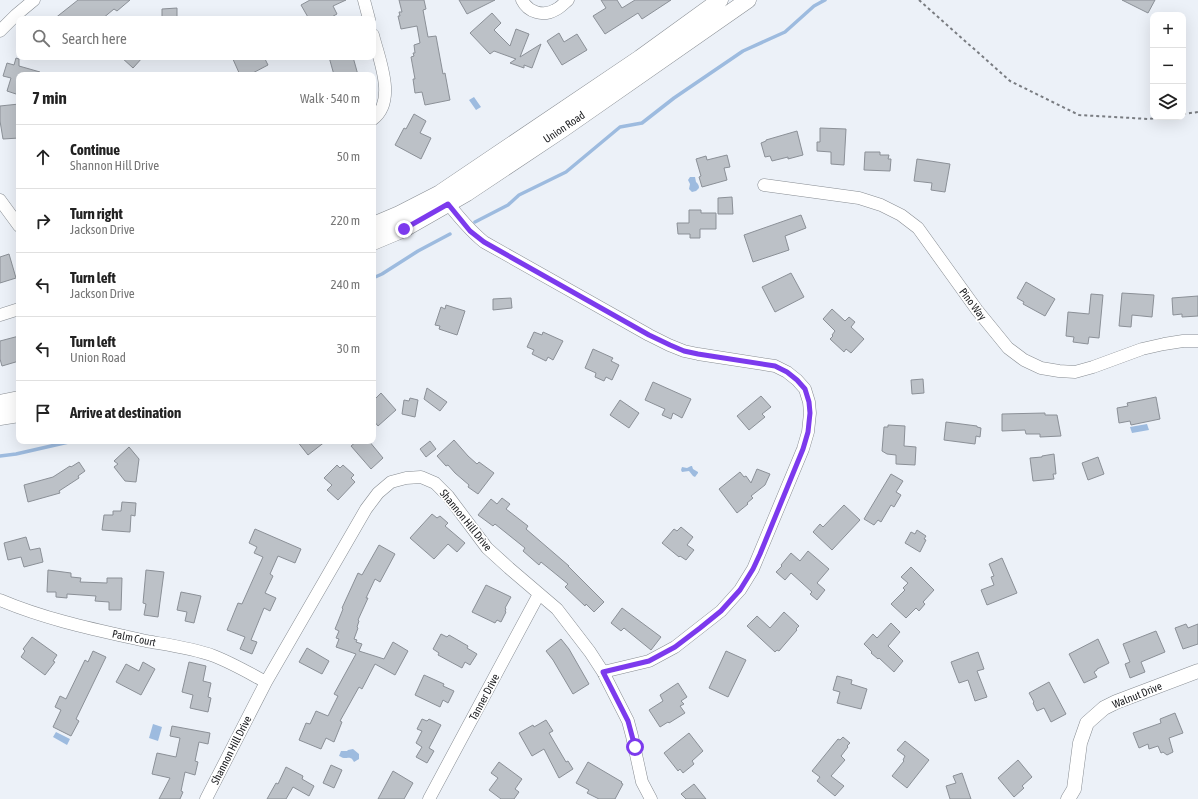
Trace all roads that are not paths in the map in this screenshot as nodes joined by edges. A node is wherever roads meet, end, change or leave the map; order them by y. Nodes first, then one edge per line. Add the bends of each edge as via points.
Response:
1 (34, 0) edge
2 (364, 0) edge
3 (522, 0) edge
4 (568, 0) edge
5 (720, 0) edge
6 (748, 0) edge
7 (368, 16) edge
8 (0, 31) edge
9 (376, 46) edge
10 (376, 117) edge
11 (764, 185) dead end
12 (444, 199) junction
13 (0, 200) edge
14 (16, 222) edge
15 (376, 224) edge
16 (376, 241) edge
17 (16, 310) edge
18 (0, 315) edge
19 (1198, 341) edge
20 (16, 400) edge
21 (0, 403) edge
22 (16, 414) edge
23 (0, 417) edge
24 (539, 594) junction
25 (0, 600) edge
26 (1198, 671) edge
27 (603, 672) junction
28 (266, 682) junction
29 (206, 799) edge
30 (429, 799) edge
31 (651, 799) edge
32 (1068, 799) edge

1 - 8 street
2 - 7 street
3 - 4 street via 525,5 544,14 554,11
5 - 12 main road, Union Road
6 - 12 main road, Union Road via 467,193
9 - 10 street via 385,81 383,107
11 - 19 street, Pino Way via 859,198 901,215 918,228 976,310 1008,348 1041,368 1075,372 1093,368 1142,349 1183,341
12 - 15 main road, Union Road
12 - 16 main road, Union Road via 404,229
12 - 27 street via 466,226 484,242 649,335 684,351 775,366 787,372 805,389 810,413 803,449 755,564 740,590 721,611 675,647 649,661
13 - 14 street
17 - 18 street
20 - 21 main road
22 - 23 main road
24 - 27 street, Shannon Hill Drive via 557,609
24 - 28 street, Shannon Hill Drive via 487,548 436,483 421,477 391,482 378,493 366,509
24 - 30 street, Tanner Drive
25 - 28 street, Palm Court via 51,618 214,656
26 - 32 street, Walnut Drive via 1116,702 1104,708 1087,723 1080,743 1074,789
27 - 31 street, Shannon Hill Drive via 628,721 642,782
28 - 29 street, Shannon Hill Drive

